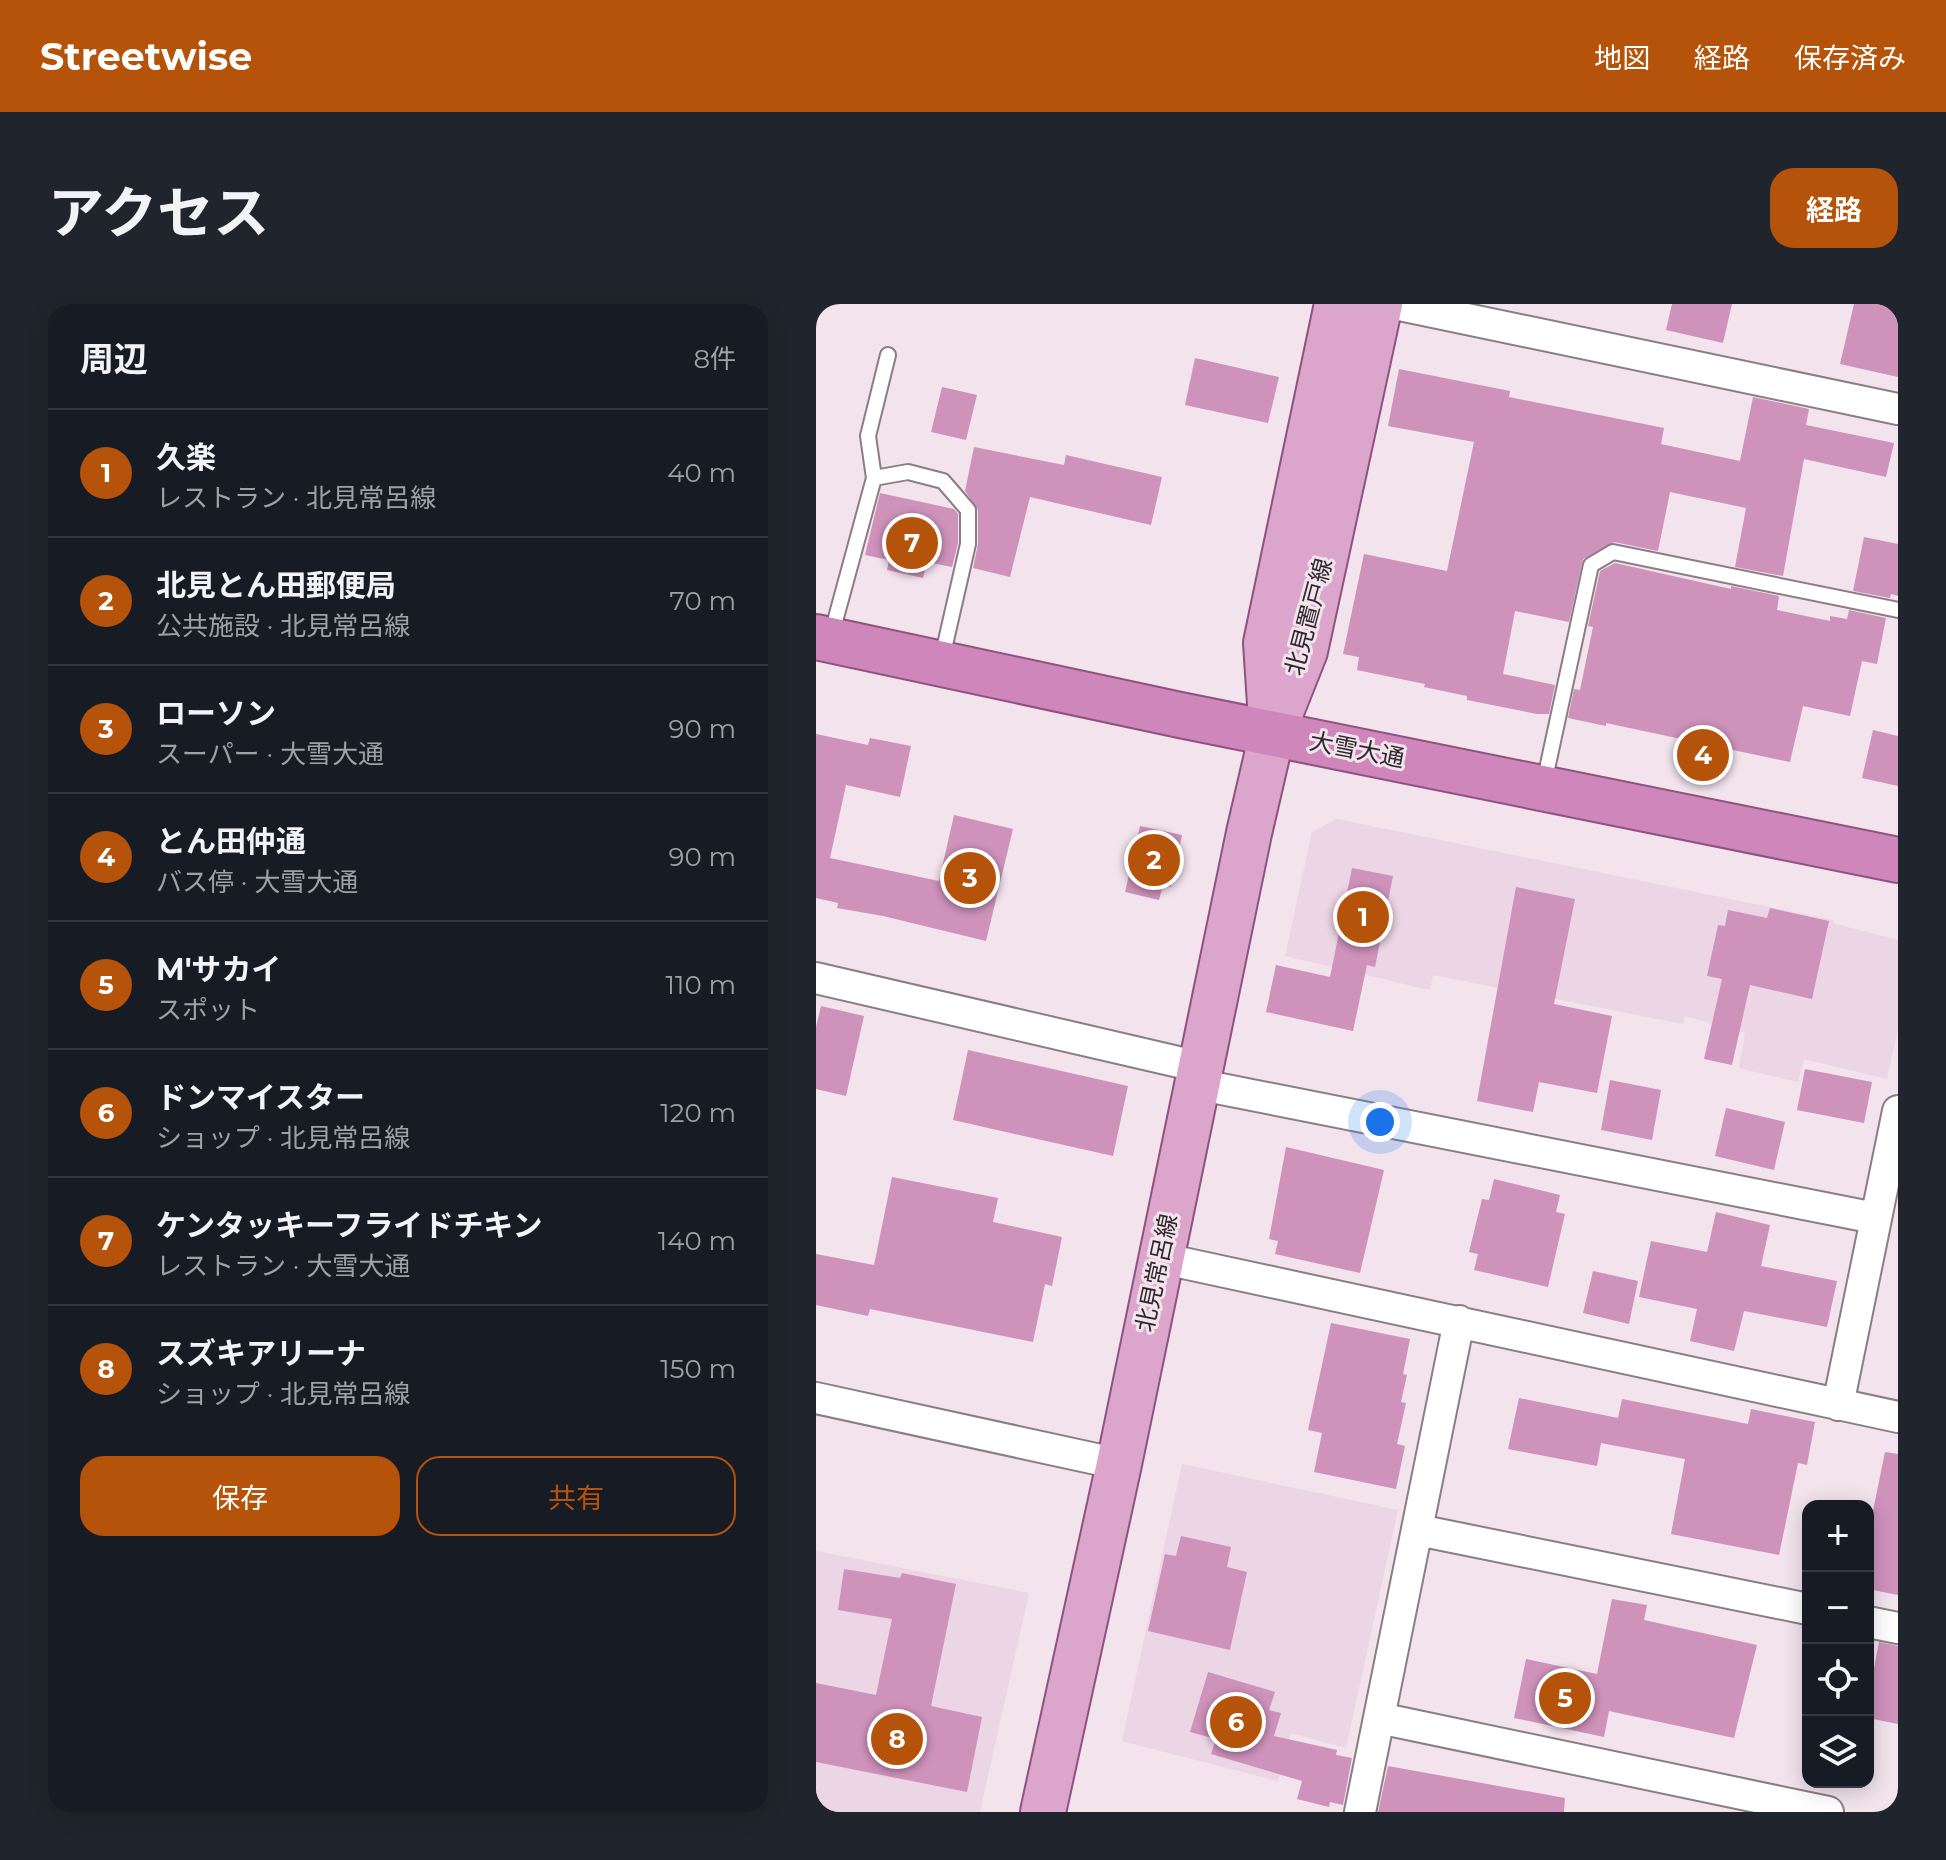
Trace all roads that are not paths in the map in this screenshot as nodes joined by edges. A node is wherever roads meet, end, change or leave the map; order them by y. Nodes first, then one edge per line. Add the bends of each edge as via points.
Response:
1 (1337, 304) edge
2 (1380, 304) edge
3 (1395, 304) edge
4 (888, 355) dead end
5 (1898, 409) edge
6 (874, 478) junction
7 (1898, 610) edge
8 (823, 639) edge
9 (940, 664) junction
10 (1272, 734) junction
11 (1543, 787) junction
12 (1898, 860) edge
13 (816, 978) edge
14 (1198, 1076) junction
15 (1898, 1111) edge
16 (1875, 1218) junction
17 (1160, 1258) junction
18 (1459, 1321) junction
19 (816, 1398) edge
20 (1838, 1405) junction
21 (1898, 1417) edge
22 (1119, 1464) junction
23 (1418, 1530) junction
24 (1802, 1608) edge
25 (1874, 1623) edge
26 (1898, 1628) edge
27 (1379, 1718) junction
28 (1043, 1812) edge
29 (1360, 1812) edge
30 (1828, 1812) edge

1 - 10 main road, 北見置戸線 via 1266,643
2 - 10 main road, 北見置戸線 via 1305,651
3 - 5 street
4 - 6 lane via 868,436
6 - 8 lane
6 - 9 lane via 908,472 943,481 968,510 968,544
7 - 11 lane via 1613,552 1591,565
8 - 9 highway, 大雪大通
9 - 10 highway, 大雪大通
10 - 11 highway, 大雪大通
10 - 14 main road, 北見常呂線
11 - 12 highway, 大雪大通
13 - 14 street
14 - 16 street
14 - 17 main road, 北見常呂線
15 - 16 street
16 - 20 street
17 - 18 street
17 - 22 main road, 北見常呂線
18 - 20 street
18 - 23 street
19 - 22 street
20 - 21 street
22 - 28 main road, 北見常呂線
23 - 24 street
23 - 27 street
25 - 26 street
27 - 29 street
27 - 30 street

